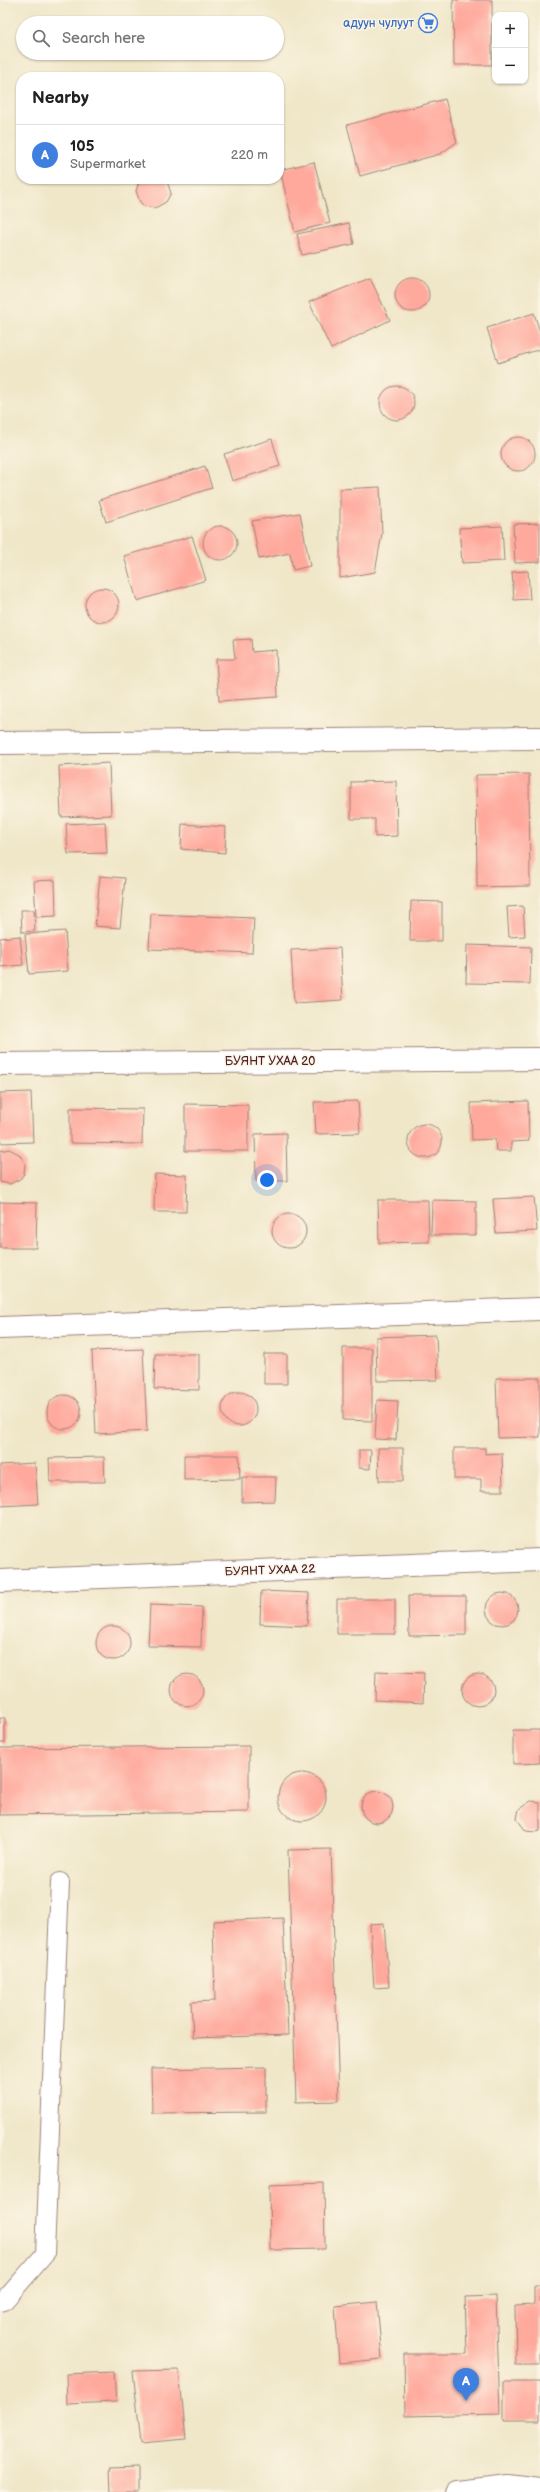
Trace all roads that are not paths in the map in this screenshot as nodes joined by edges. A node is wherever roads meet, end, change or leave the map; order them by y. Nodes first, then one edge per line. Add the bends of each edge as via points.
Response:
1 (540, 738) edge
2 (0, 743) edge
3 (540, 1059) edge
4 (0, 1064) edge
5 (540, 1309) edge
6 (0, 1328) edge
7 (540, 1560) edge
8 (0, 1581) edge
9 (60, 1882) dead end
10 (0, 2302) edge
11 (540, 2490) edge
12 (457, 2492) edge

1 - 2 street
3 - 4 street, БУЯНТ УХАА 20
5 - 6 street
7 - 8 street, БУЯНТ УХАА 22
9 - 10 lane via 45,2254 4,2301
11 - 12 street via 508,2486

